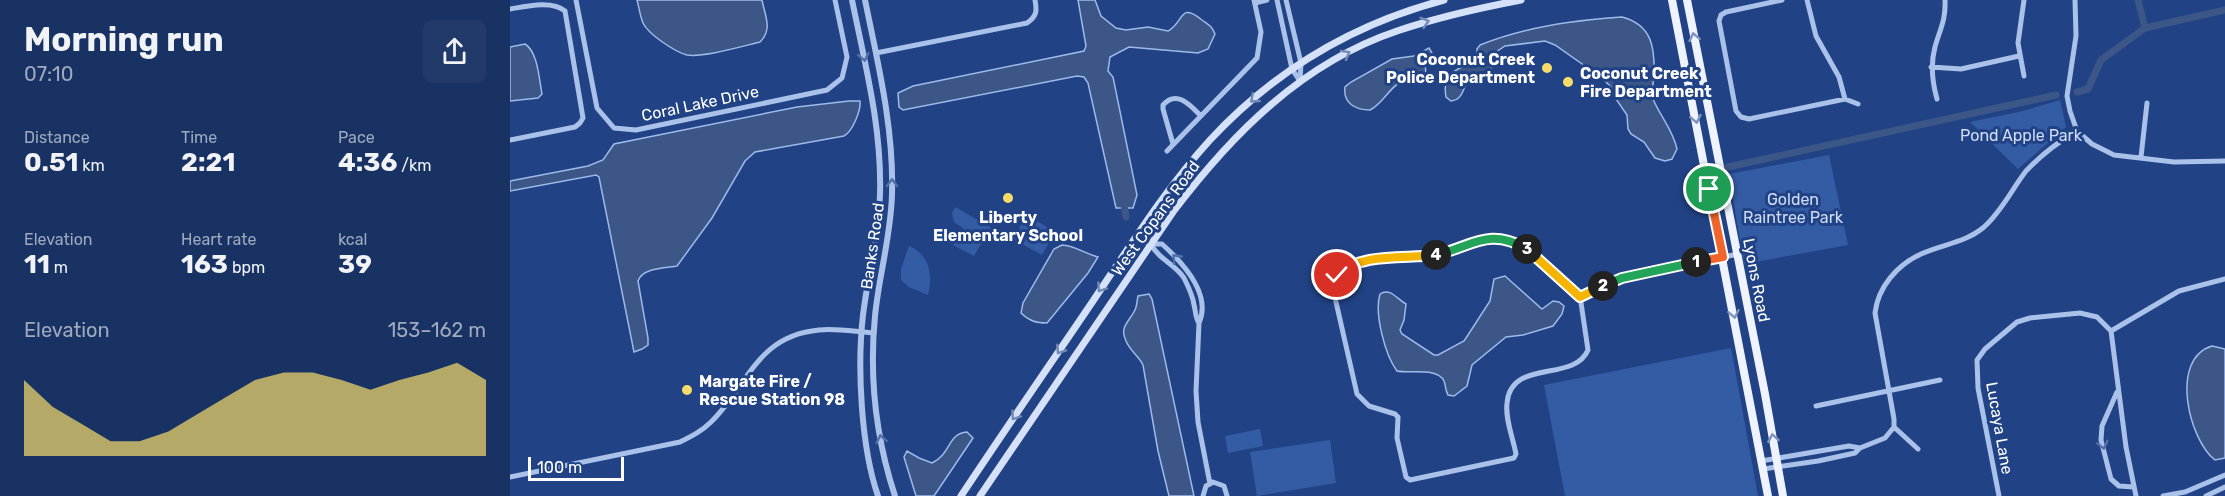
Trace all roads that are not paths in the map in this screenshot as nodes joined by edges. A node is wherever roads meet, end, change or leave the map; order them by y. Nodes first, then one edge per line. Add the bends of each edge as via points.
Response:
1 (576, 0) edge
2 (835, 0) edge
3 (852, 0) edge
4 (865, 0) edge
5 (1035, 0) edge
6 (1267, 0) edge
7 (1277, 0) edge
8 (1286, 0) edge
9 (1444, 0) edge
10 (1521, 0) edge
11 (1672, 0) edge
12 (1687, 0) edge
13 (1782, 0) edge
14 (1807, 0) edge
15 (1945, 0) edge
16 (2024, 0) edge
17 (2074, 0) edge
18 (1254, 1) edge
19 (510, 9) edge
20 (876, 53) junction
21 (2019, 56) junction
22 (1301, 63) junction
23 (1931, 67) junction
24 (1292, 69) junction
25 (2024, 76) dead end
26 (1300, 81) junction
27 (1845, 99) junction
28 (1937, 99) dead end
29 (2147, 103) dead end
30 (1858, 104) dead end
31 (1201, 116) junction
32 (2077, 131) junction
33 (510, 140) edge
34 (1173, 144) junction
35 (1167, 151) dead end
36 (2141, 158) junction
37 (2225, 161) edge
38 (1135, 239) junction
39 (1151, 244) junction
40 (1738, 254) junction
41 (1723, 257) junction
42 (2225, 279) edge
43 (1580, 297) junction
44 (1199, 323) junction
45 (2111, 331) junction
46 (862, 332) junction
47 (874, 333) junction
48 (1940, 380) dead end
49 (1889, 390) junction
50 (2118, 391) junction
51 (1816, 406) dead end
52 (1894, 427) junction
53 (1860, 448) junction
54 (1918, 449) dead end
55 (1777, 462) junction
56 (1762, 465) junction
57 (2225, 475) edge
58 (510, 477) edge
59 (1210, 484) junction
60 (2134, 487) junction
61 (2225, 487) edge
62 (878, 496) edge
63 (895, 496) edge
64 (961, 496) edge
65 (980, 496) edge
66 (1203, 496) edge
67 (1227, 496) edge
68 (1768, 496) edge
69 (1783, 496) edge
70 (1999, 496) edge
71 (2136, 496) edge
72 (2163, 496) edge
73 (2206, 496) edge

1 - 2 street, Coral Lake Drive via 597,108 614,128 624,130 828,90 842,78 847,57
3 -> 46 street, Banks Road via 876,121 880,169 877,233
4 - 20 street, Banks Road
5 - 20 street via 1035,18 1027,23
6 - 18 street
7 - 24 street
8 - 22 street
9 - 22 main road, West Copans Road via 1370,24
26 -> 10 main road, West Copans Road via 1395,31
11 -> 41 main road, Lyons Road
40 -> 12 main road, Lyons Road
13 - 27 street via 1721,15 1736,111 1749,119
14 - 27 street via 1816,36 1839,77
15 - 23 street via 1946,18
16 - 21 street
17 - 32 street via 2076,36 2067,96
18 - 31 street via 1261,32 1257,58
19 - 33 street via 555,2 565,11 583,118 575,127
47 -> 20 street, Banks Road via 891,221 892,172
21 - 23 street via 1961,69
21 - 25 street
22 - 24 main road, West Copans Road
22 - 26 street
23 - 28 street
24 - 26 street
24 -> 38 main road, West Copans Road via 1210,140
26 - 39 main road, West Copans Road via 1234,138 1196,181
27 - 30 street
29 - 36 street
31 - 34 street
31 - 34 street via 1182,99 1167,100 1163,109
32 - 36 street via 2114,156
32 - 49 street via 2034,164 1983,228 1955,244 1921,254 1883,286 1876,299 1875,313
34 - 35 street
36 - 37 street
38 - 39 street
38 -> 64 main road, West Copans Road
39 - 44 street via 1183,276
44 -> 39 street via 1202,306 1189,273 1162,244
39 - 65 main road, West Copans Road
40 - 41 street
55 -> 40 main road, Lyons Road
41 - 43 street via 1622,278
41 -> 56 main road, Lyons Road
42 - 45 street via 2179,291
43 - 43 street via 1528,250 1500,238 1434,255 1399,256 1350,265 1337,275 1335,296 1357,394 1369,406 1398,417 1397,438 1406,477 1423,478 1515,458 1507,415 1510,392 1524,377 1568,367 1585,357 1588,350
44 - 59 street via 1197,412
45 - 50 street
45 - 70 street, Lucaya Lane via 2097,317 2080,313 2030,318 2016,322 1977,360 1978,388
46 - 47 street
46 - 58 street via 820,330 797,334 777,344 758,360 712,421 680,442
46 - 62 street, Banks Road via 862,399
63 -> 47 street, Banks Road via 876,415
48 - 49 street
49 - 51 street
49 - 52 street
50 - 60 street
50 -> 60 street via 2100,435 2111,479 2119,486
52 - 53 street via 1885,438
52 - 54 street
53 - 55 street via 1849,446
53 - 55 street via 1836,457
55 - 56 street
55 - 69 main road, Lyons Road
56 - 68 main road, Lyons Road
57 - 72 street via 2185,492
59 - 66 street
59 - 67 street via 1221,484 1227,489
60 - 71 street
61 - 73 street

